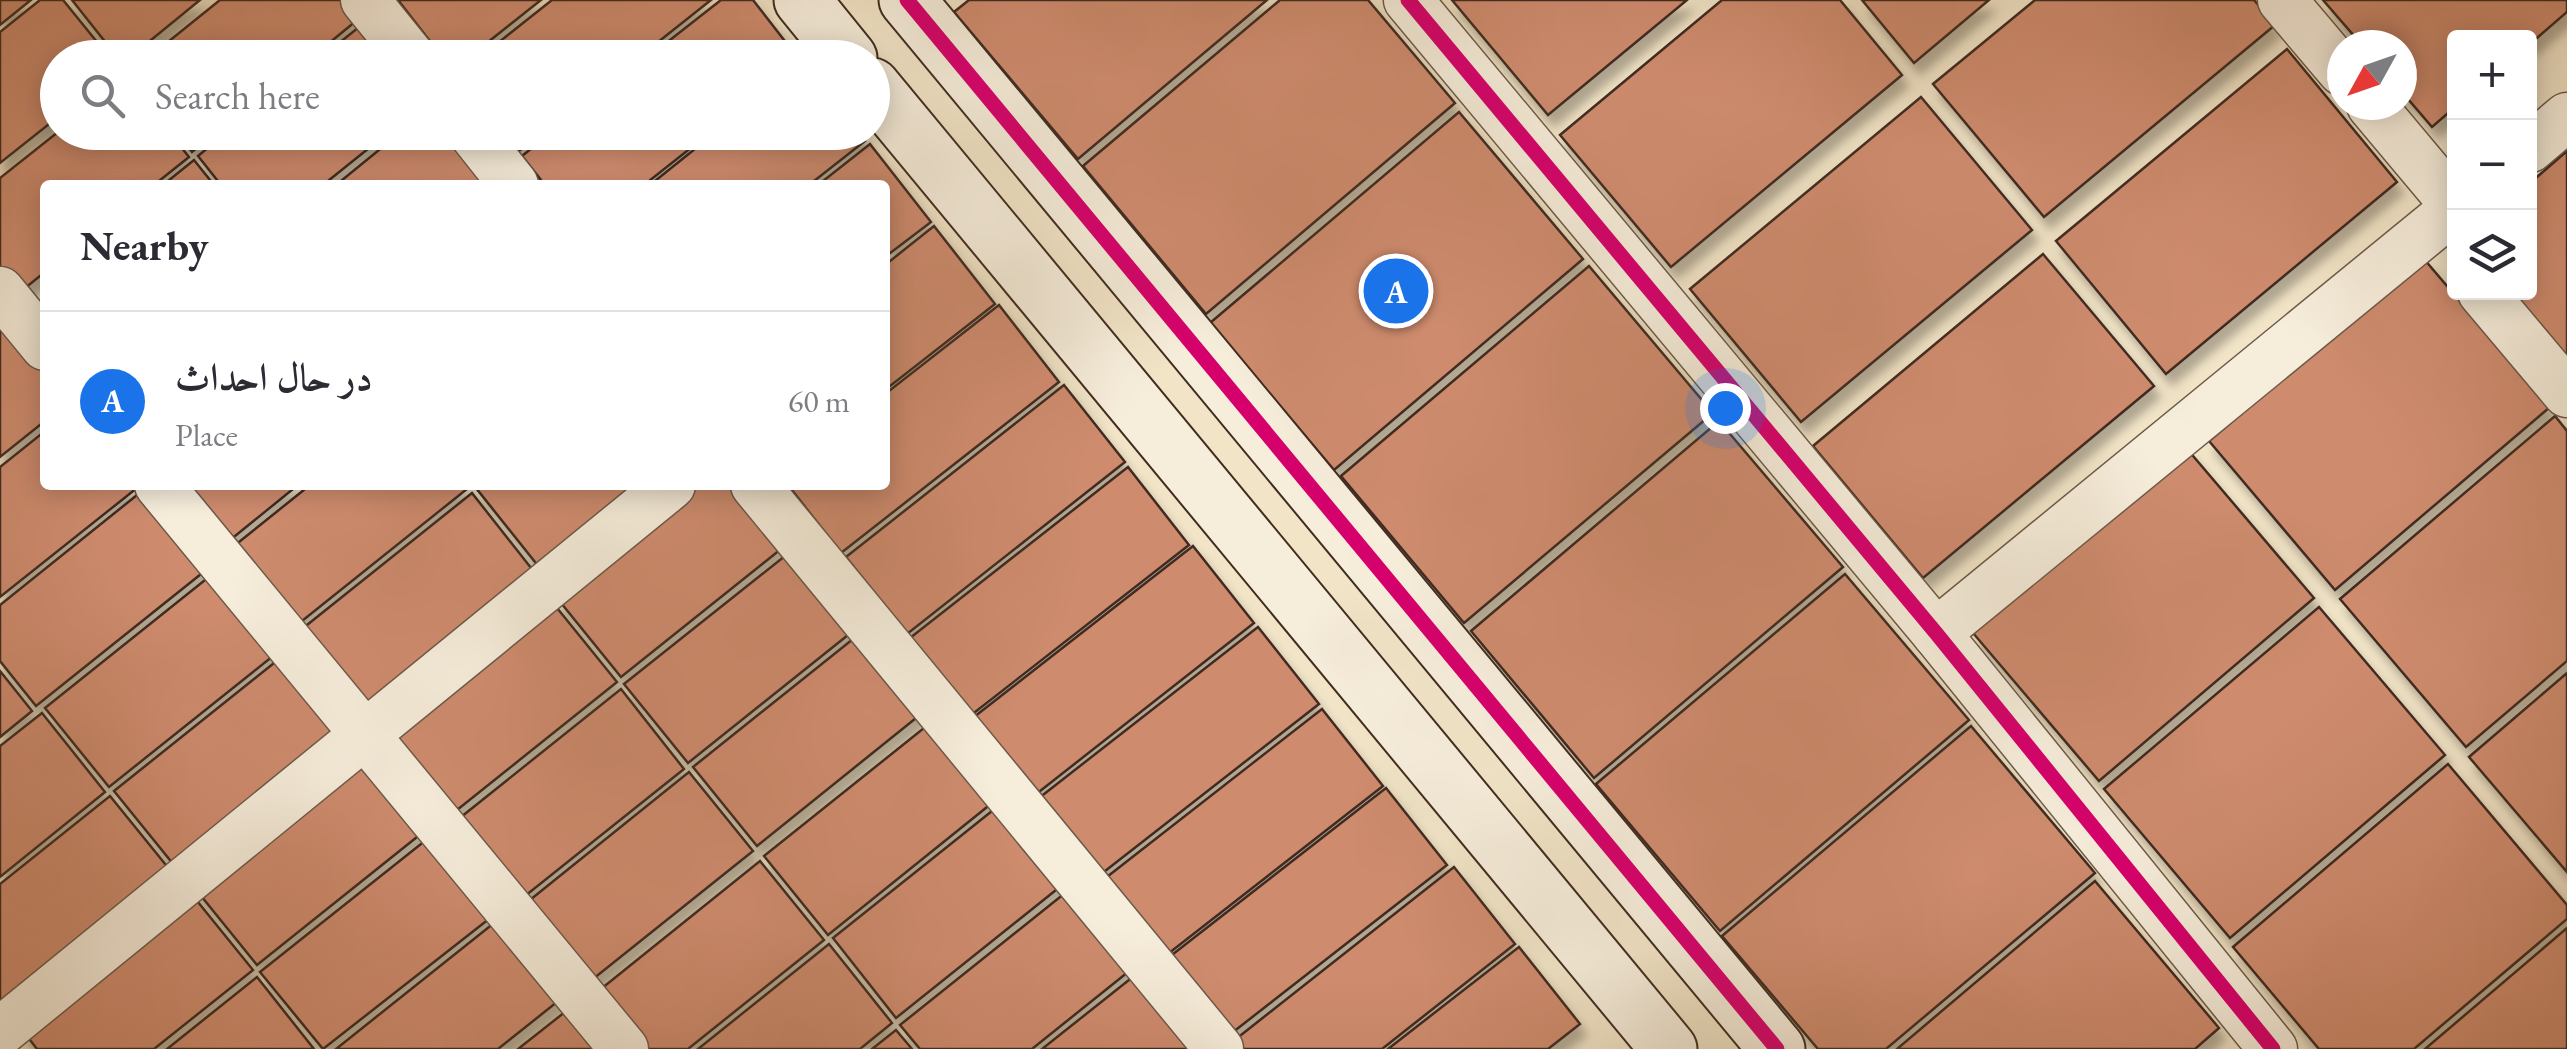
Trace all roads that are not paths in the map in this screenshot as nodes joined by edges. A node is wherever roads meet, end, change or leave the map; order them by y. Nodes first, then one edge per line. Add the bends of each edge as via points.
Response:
1 (366, 0) edge
2 (802, 0) edge
3 (907, 0) edge
4 (1408, 0) edge
5 (2282, 0) edge
6 (398, 40) edge
7 (834, 40) edge
8 (2327, 53) edge
9 (890, 108) edge
10 (2567, 117) edge
11 (2381, 120) edge
12 (2537, 142) edge
13 (486, 150) edge
14 (510, 180) edge
15 (2447, 224) edge
16 (2447, 227) edge
17 (0, 291) edge
18 (2489, 300) edge
19 (40, 340) edge
20 (2567, 393) edge
21 (162, 490) edge
22 (666, 490) edge
23 (759, 490) edge
24 (1936, 633) junction
25 (363, 735) junction
26 (0, 1031) edge
27 (16, 1049) edge
28 (624, 1049) edge
29 (1218, 1049) edge
30 (1669, 1049) edge
31 (1777, 1049) edge
32 (2273, 1049) edge

1 - 6 street
2 - 7 street
3 - 31 street
4 - 24 street
5 - 8 street
9 - 30 street
10 - 12 street
11 - 15 street
13 - 14 street
16 - 24 street
17 - 19 street
18 - 20 street
21 - 25 street
22 - 25 street
23 - 29 street
24 - 32 street
25 - 26 street
25 - 28 street
26 - 27 street

